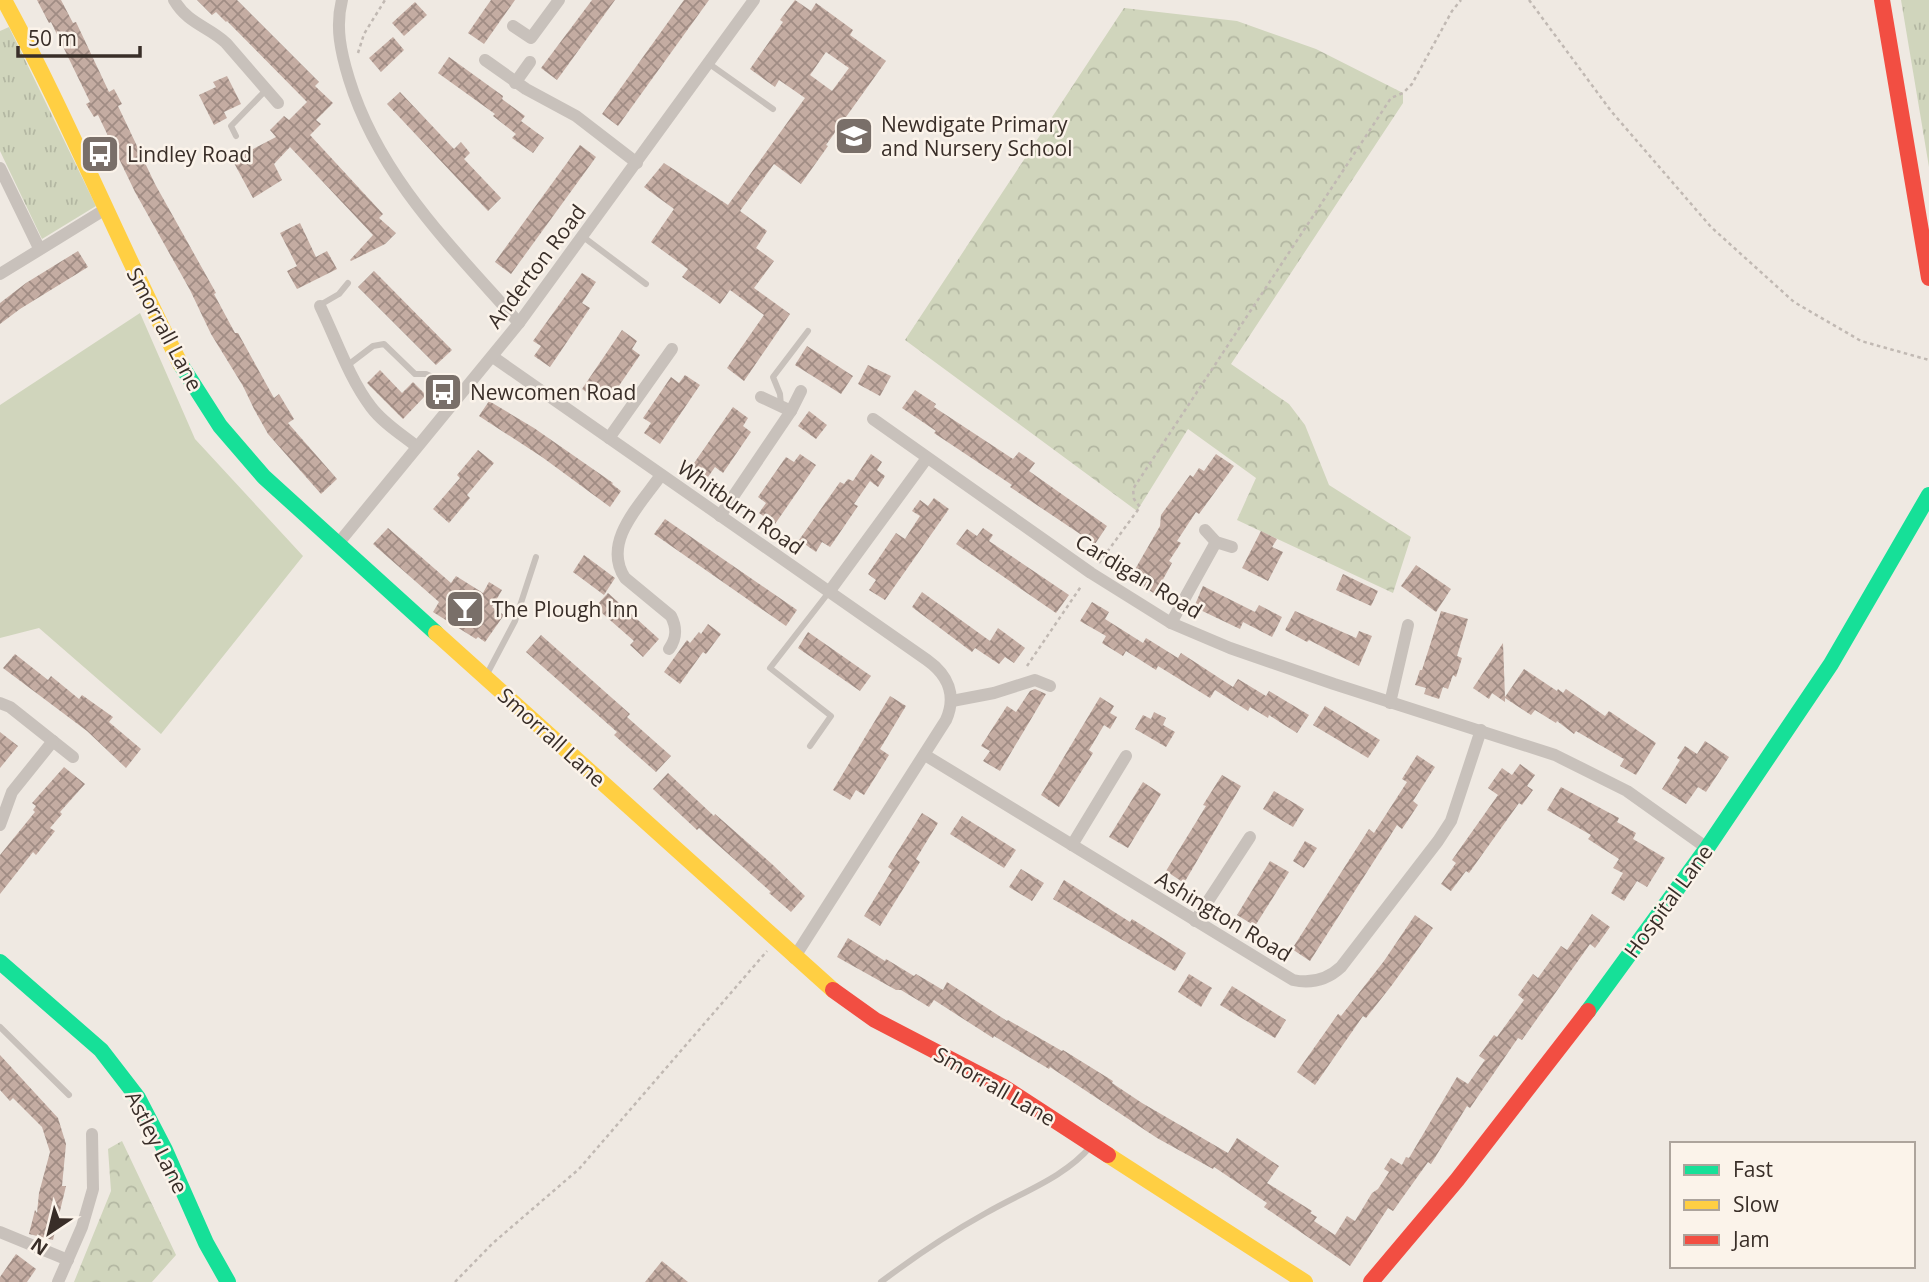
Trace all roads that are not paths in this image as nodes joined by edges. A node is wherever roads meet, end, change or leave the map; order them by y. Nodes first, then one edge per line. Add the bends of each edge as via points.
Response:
1 (174, 0) edge
2 (342, 0) edge
3 (559, 0) edge
4 (754, 0) edge
5 (1882, 0) edge
6 (5, 11) edge
7 (513, 26) dead end
8 (485, 60) dead end
9 (530, 62) dead end
10 (708, 63) junction
11 (515, 82) junction
12 (267, 90) junction
13 (278, 103) dead end
14 (773, 108) dead end
15 (236, 136) dead end
16 (637, 163) junction
17 (0, 168) edge
18 (104, 210) junction
19 (582, 236) junction
20 (39, 248) junction
21 (0, 274) edge
22 (1929, 278) edge
23 (348, 283) dead end
24 (646, 284) dead end
25 (320, 306) joint
26 (519, 323) junction
27 (808, 331) dead end
28 (671, 349) dead end
29 (493, 357) junction
30 (348, 366) junction
31 (464, 391) junction
32 (801, 391) dead end
33 (761, 397) dead end
34 (786, 408) junction
35 (873, 419) dead end
36 (609, 439) junction
37 (416, 446) junction
38 (928, 458) junction
39 (661, 475) junction
40 (1929, 495) edge
41 (720, 516) junction
42 (1205, 530) dead end
43 (1216, 542) junction
44 (337, 545) junction
45 (1232, 547) dead end
46 (536, 556) dead end
47 (829, 592) junction
48 (1171, 623) junction
49 (1408, 625) dead end
50 (669, 649) dead end
51 (485, 677) junction
52 (1050, 686) dead end
53 (952, 701) junction
54 (0, 703) edge
55 (1390, 703) junction
56 (1481, 730) junction
57 (53, 741) junction
58 (810, 746) dead end
59 (925, 755) junction
60 (1126, 756) dead end
61 (73, 757) dead end
62 (0, 825) edge
63 (1250, 837) dead end
64 (1072, 845) junction
65 (1707, 848) junction
66 (1195, 921) junction
67 (794, 958) junction
68 (0, 962) edge
69 (0, 1027) edge
70 (69, 1095) dead end
71 (92, 1134) dead end
72 (1092, 1144) junction
73 (0, 1233) edge
74 (68, 1259) junction
75 (58, 1282) edge
76 (228, 1282) edge
77 (881, 1282) edge
78 (1305, 1282) edge
79 (1371, 1282) edge

1 - 12 street via 196,25 217,34
2 - 26 street via 340,44 351,86 389,169
3 - 7 street via 531,38
4 - 10 street, Anderton Road
5 - 22 street
6 - 18 street, Smorrall Lane via 73,137
8 - 11 street
9 - 11 street
10 - 14 lane
10 - 16 street, Anderton Road
11 - 16 street via 576,116
12 - 13 street
12 - 15 lane via 231,126
16 - 19 street, Anderton Road
17 - 20 street
18 - 20 street
18 - 44 street, Smorrall Lane via 211,415 271,485
19 - 24 lane
19 - 26 street, Anderton Road
20 - 21 street
23 - 25 lane
25 - 30 street
26 - 29 street, Anderton Road
27 - 34 lane via 773,377
28 - 36 street
29 - 31 street, Anderton Road
29 - 36 street, Whitburn Road
30 - 31 lane via 373,346 384,344 415,374 426,374
30 - 37 street via 372,408
31 - 37 street, Anderton Road
32 - 34 street
33 - 34 street
34 - 41 street
35 - 38 street, Cardigan Road
36 - 39 street, Whitburn Road
37 - 44 street, Anderton Road
38 - 47 street
38 - 48 street, Cardigan Road via 1091,573
39 - 41 street, Whitburn Road
39 - 50 street via 619,536 616,553 625,578 675,623 676,636
40 - 65 street, Hospital Lane via 1831,664
41 - 47 street, Whitburn Road
42 - 43 street
43 - 45 street
43 - 48 street
44 - 51 street, Smorrall Lane
46 - 51 lane via 515,621
47 - 53 street, Whitburn Road via 936,666 947,680
47 - 58 lane via 770,668 831,716
48 - 55 street, Cardigan Road
49 - 55 street
51 - 67 street, Smorrall Lane
52 - 53 street via 1035,680
53 - 59 street
54 - 57 street
55 - 56 street, Cardigan Road
56 - 65 street, Cardigan Road via 1555,755 1627,790
56 - 66 street, Ashington Road via 1451,821 1334,974 1318,981 1293,980
57 - 61 street
57 - 62 street via 12,792
59 - 64 street, Ashington Road
59 - 67 street
60 - 64 street
63 - 66 street
64 - 66 street, Ashington Road
65 - 79 street, Hospital Lane via 1587,1013
67 - 72 street, Smorrall Lane via 874,1020 1002,1086
68 - 76 street, Astley Lane via 101,1050 138,1098
69 - 70 lane
71 - 74 street via 93,1189
72 - 77 lane via 1059,1174 985,1213
72 - 78 street, Smorrall Lane
73 - 74 street
74 - 75 street

